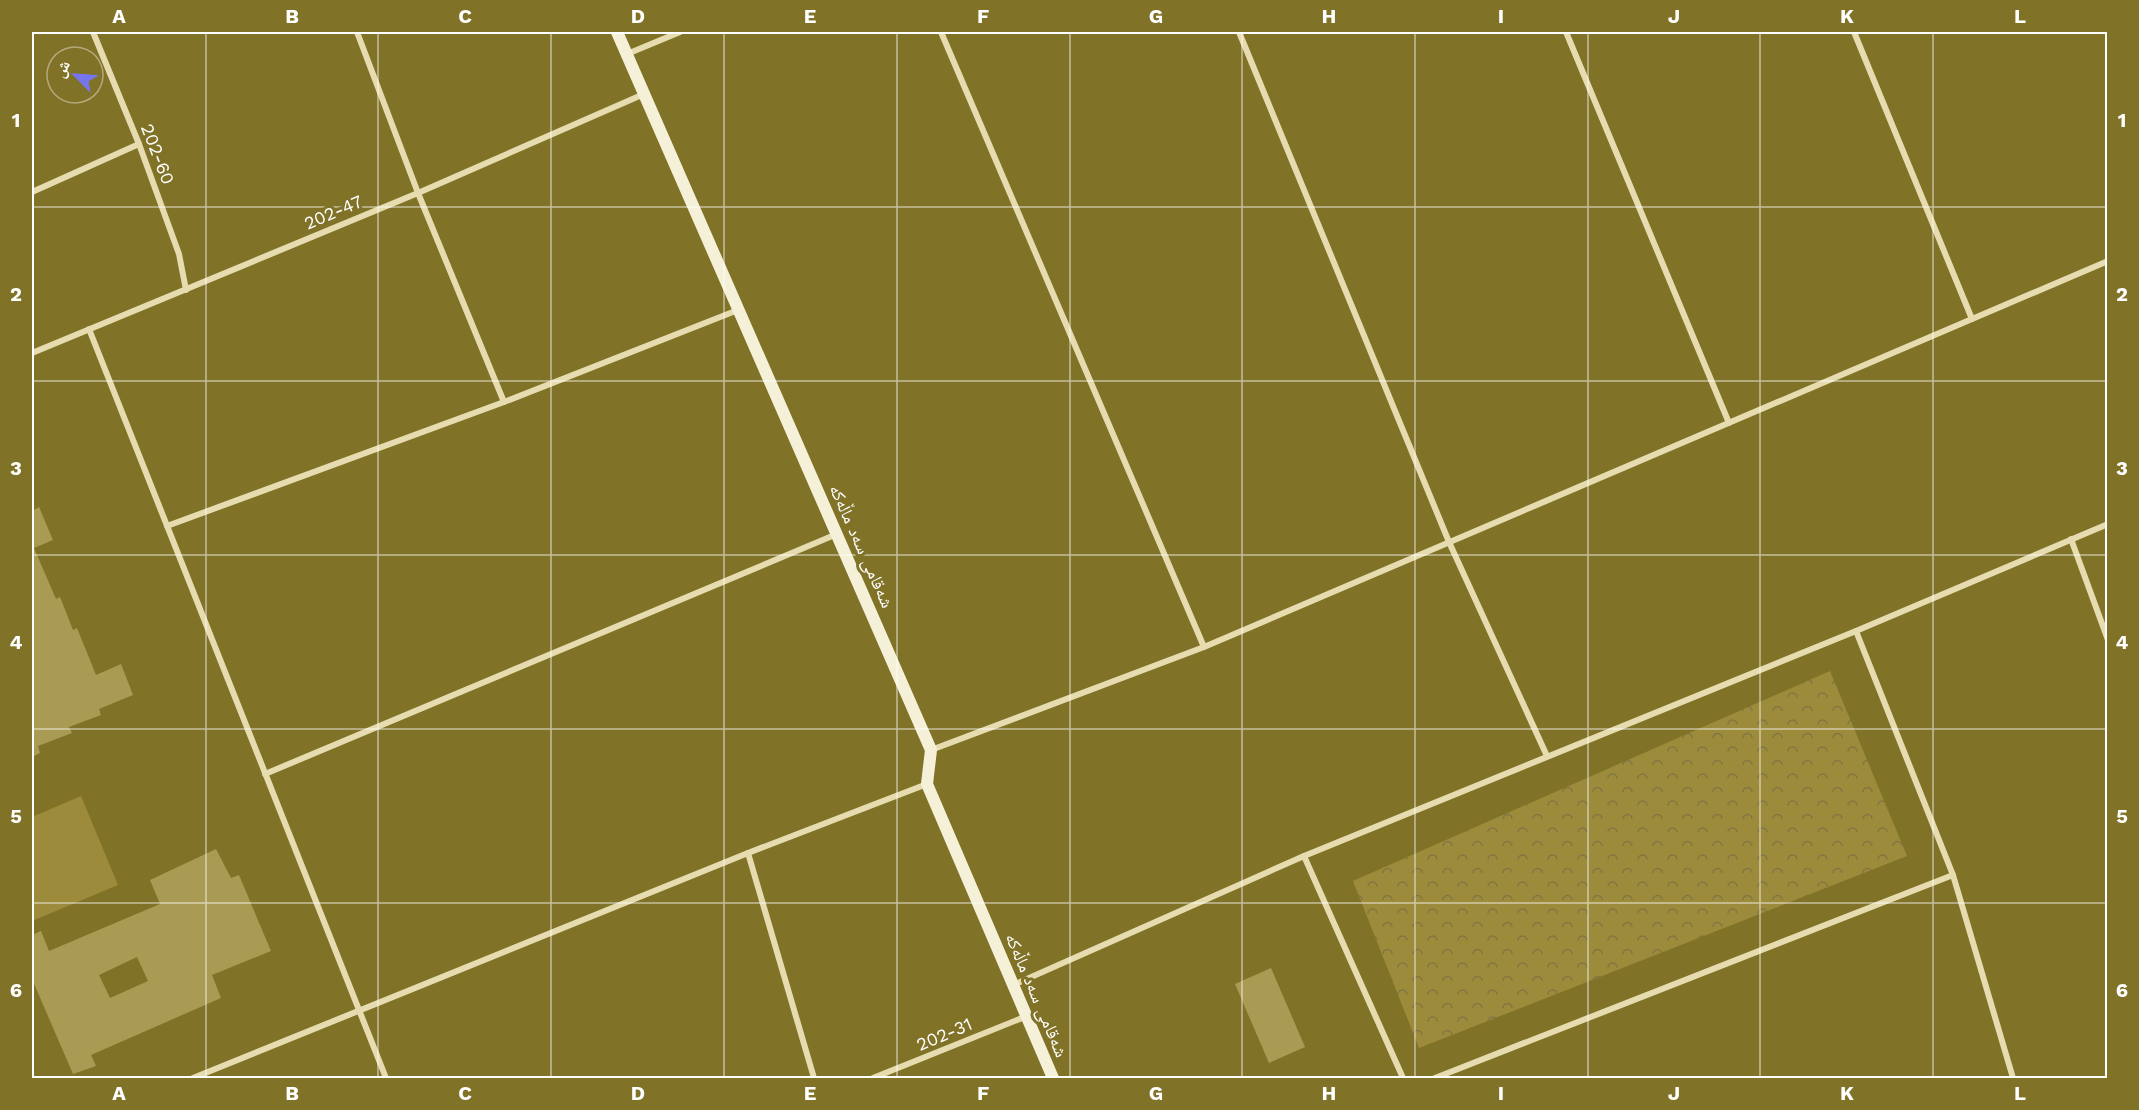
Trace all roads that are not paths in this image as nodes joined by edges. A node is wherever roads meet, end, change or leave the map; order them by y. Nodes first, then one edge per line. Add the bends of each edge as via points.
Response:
1 (93, 32) edge
2 (357, 32) edge
3 (617, 32) edge
4 (680, 32) edge
5 (941, 32) edge
6 (1239, 32) edge
7 (1566, 32) edge
8 (1854, 32) edge
9 (627, 54) junction
10 (644, 94) junction
11 (139, 144) junction
12 (32, 192) edge
13 (418, 193) junction
14 (2108, 261) edge
15 (186, 290) junction
16 (738, 310) junction
17 (1972, 319) junction
18 (89, 329) junction
19 (32, 353) edge
20 (504, 402) junction
21 (1729, 423) junction
22 (2108, 524) edge
23 (167, 526) junction
24 (837, 534) junction
25 (2071, 539) junction
26 (1449, 542) junction
27 (1856, 631) junction
28 (2108, 640) edge
29 (1204, 647) junction
30 (931, 750) junction
31 (1546, 756) junction
32 (265, 774) junction
33 (927, 784) junction
34 (748, 852) junction
35 (1304, 856) junction
36 (1953, 875) junction
37 (1013, 985) junction
38 (359, 1011) junction
39 (1027, 1016) junction
40 (193, 1078) edge
41 (386, 1078) edge
42 (814, 1078) edge
43 (873, 1078) edge
44 (1053, 1078) edge
45 (1403, 1078) edge
46 (1435, 1078) edge
47 (2013, 1078) edge

1 - 11 street, 202-60
2 - 13 street
3 - 9 street, شەقامی سەد ماڵەکە
4 - 9 street
5 - 29 street
6 - 26 street
7 - 21 street
8 - 17 street
9 - 10 street, شەقامی سەد ماڵەکە
10 - 13 street, 202-47
10 - 16 street, شەقامی سەد ماڵەکە
11 - 12 street
11 - 15 street, 202-60 via 179,254
13 - 15 street, 202-47
13 - 20 street
14 - 17 street
15 - 18 street, 202-47
16 - 20 street
16 - 24 street, شەقامی سەد ماڵەکە
17 - 21 street
18 - 19 street, 202-47
18 - 23 street
20 - 23 street
21 - 26 street
22 - 25 street
23 - 32 street
24 - 30 street, شەقامی سەد ماڵەکە
24 - 32 street
25 - 27 street
25 - 28 street
26 - 29 street
26 - 31 street
27 - 31 street
27 - 36 street
29 - 30 street
30 - 33 street, شەقامی سەد ماڵەکە
31 - 35 street
32 - 38 street
33 - 34 street
33 - 37 street, شەقامی سەد ماڵەکە
34 - 38 street
34 - 42 street
35 - 37 street
35 - 45 street
36 - 46 street
36 - 47 street
37 - 39 street, شەقامی سەد ماڵەکە
38 - 40 street
38 - 41 street
39 - 43 street, 202-31
39 - 44 street, شەقامی سەد ماڵەکە

